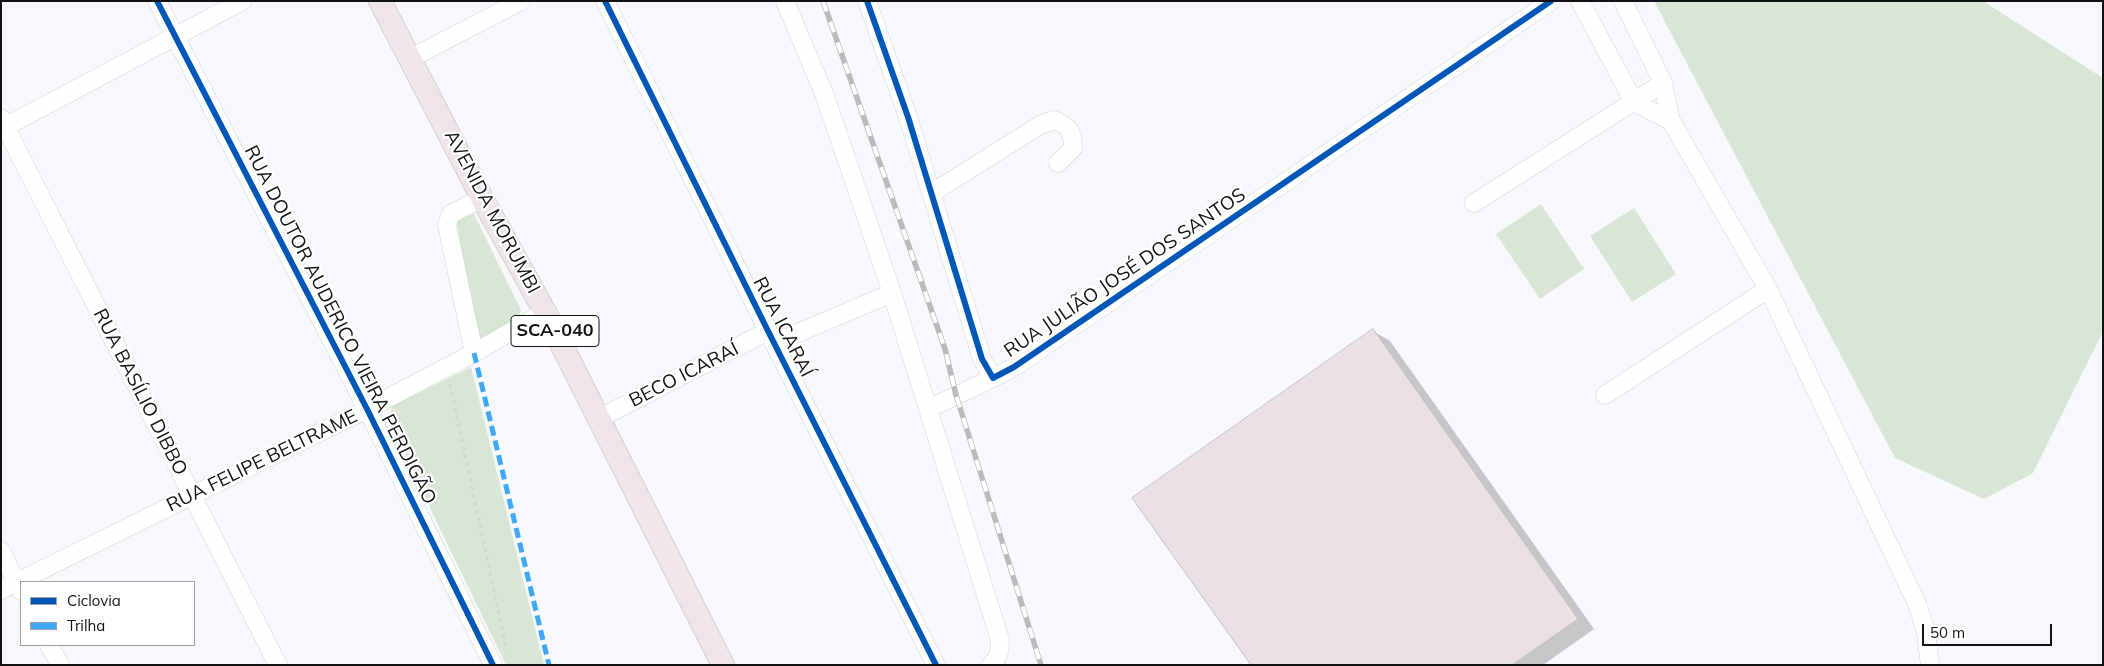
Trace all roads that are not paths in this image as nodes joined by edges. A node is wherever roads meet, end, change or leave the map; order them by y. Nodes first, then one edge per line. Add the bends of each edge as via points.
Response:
1 (157, 1) edge
2 (242, 1) edge
3 (380, 1) edge
4 (521, 1) edge
5 (605, 1) edge
6 (785, 1) edge
7 (867, 1) edge
8 (1551, 1) edge
9 (1580, 1) edge
10 (1623, 1) edge
11 (176, 36) junction
12 (411, 58) junction
13 (1663, 83) junction
14 (1634, 102) junction
15 (1671, 121) junction
16 (3, 125) edge
17 (1058, 163) dead end
18 (932, 193) junction
19 (482, 198) junction
20 (1474, 204) dead end
21 (1768, 289) junction
22 (892, 293) junction
23 (545, 312) junction
24 (771, 337) junction
25 (474, 353) junction
26 (993, 378) junction
27 (1605, 395) dead end
28 (367, 409) junction
29 (928, 409) junction
30 (600, 418) junction
31 (193, 496) junction
32 (1, 551) edge
33 (27, 581) edge
34 (13, 588) edge
35 (50, 646) edge
36 (995, 658) edge
37 (500, 660) edge
38 (60, 665) edge
39 (278, 665) edge
40 (723, 665) edge
41 (936, 665) edge
42 (1930, 665) edge

1 - 11 street, RUA DOUTOR AUDERICO VIEIRA PERDIGÃO
2 - 11 street
3 - 12 main road, AVENIDA MORUMBI / SCA-040
4 - 12 street
5 - 24 street, RUA ICARAÍ
6 - 22 street via 825,96
7 - 18 street, RUA JULIÃO JOSÉ DOS SANTOS
8 - 26 street, RUA JULIÃO JOSÉ DOS SANTOS
9 - 14 street
10 - 13 street
11 - 16 street
11 - 28 street, RUA DOUTOR AUDERICO VIEIRA PERDIGÃO
12 - 19 main road, AVENIDA MORUMBI / SCA-040
13 - 14 street
13 - 15 street
14 - 15 street
14 - 20 street
15 - 21 street
16 - 31 street, RUA BASÍLIO DIBBO
17 - 18 street via 1073,148 1073,138 1066,125 1054,120 1040,125
18 - 26 street, RUA JULIÃO JOSÉ DOS SANTOS via 982,359
19 - 23 main road, AVENIDA MORUMBI / SCA-040
19 - 25 street via 451,214 447,225
21 - 27 street
21 - 42 street via 1918,606 1926,632
22 - 24 street, BECO ICARAÍ
22 - 29 street
23 - 25 street, RUA FELIPE BELTRAME
23 - 30 main road, AVENIDA MORUMBI / SCA-040
24 - 30 street, BECO ICARAÍ
24 - 41 street, RUA ICARAÍ
25 - 28 street, RUA FELIPE BELTRAME
26 - 29 street
28 - 31 street, RUA FELIPE BELTRAME
28 - 37 street, RUA DOUTOR AUDERICO VIEIRA PERDIGÃO
29 - 36 street via 1000,640
30 - 40 main road, AVENIDA MORUMBI / SCA-040
31 - 33 street, RUA FELIPE BELTRAME
31 - 39 street, RUA BASÍLIO DIBBO
32 - 34 street
35 - 38 street

